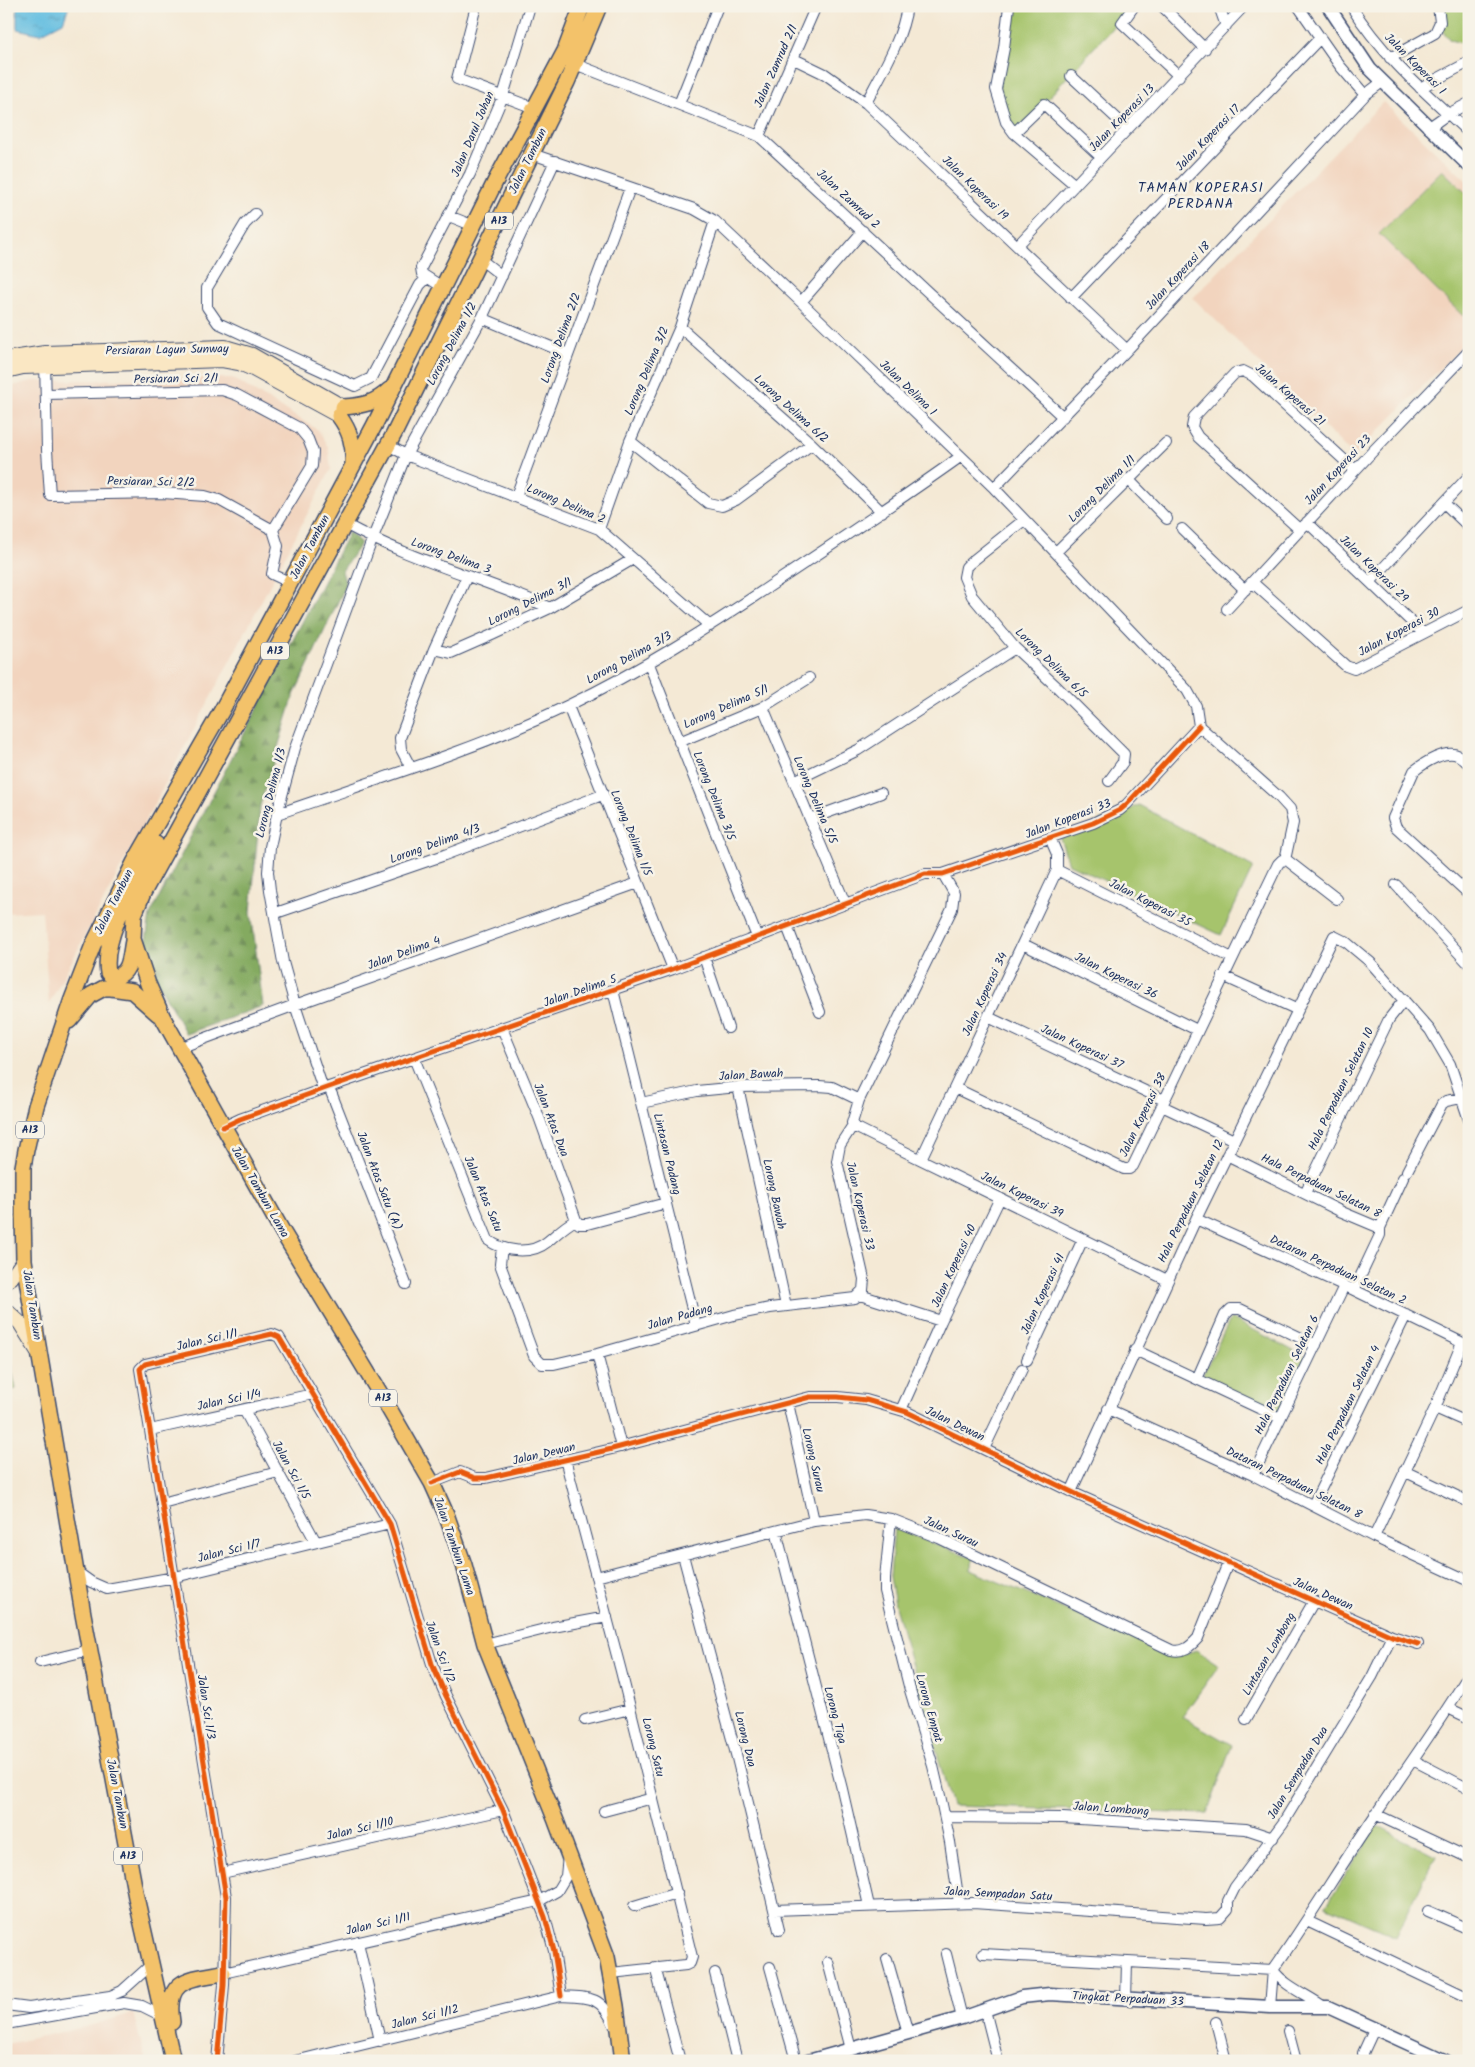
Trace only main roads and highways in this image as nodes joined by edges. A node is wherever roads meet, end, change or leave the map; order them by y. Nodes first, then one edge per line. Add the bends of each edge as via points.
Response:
1 (582, 6) edge
2 (599, 6) edge
3 (6, 359) edge
4 (45, 359) junction
5 (6, 371) edge
6 (396, 384) junction
7 (341, 412) junction
8 (353, 464) junction
9 (183, 777) junction
10 (133, 939) junction
11 (163, 1018) junction
12 (63, 1030) junction
13 (24, 1260) junction
14 (6, 1281) edge
15 (6, 1310) edge
16 (40, 1355) junction
17 (224, 1973) road end
18 (173, 2061) edge
19 (178, 2061) edge
20 (623, 2061) edge

1 - 6 main road, Jalan Tambun / A13 via 564,51 495,182
2 - 10 main road, Jalan Tambun / A13 via 532,154 388,445 156,869 134,914
3 - 4 main road, Persiaran Lagun Sunway
4 - 5 main road, Persiaran Lagun Sunway
4 - 7 main road, Persiaran Lagun Sunway via 223,353 252,355
6 - 7 main road via 374,402
6 - 8 main road, Jalan Tambun / A13
7 - 8 main road via 351,437
8 - 9 main road, Jalan Tambun / A13
9 - 10 main road via 171,813 115,926 108,947 108,973 115,977 128,968
9 - 12 main road, Jalan Tambun / A13 via 97,937
10 - 11 main road, Jalan Tambun Lama
11 - 12 main road via 132,991 104,988 83,1002
11 - 20 main road, Jalan Tambun Lama / A13 via 282,1231 432,1483 446,1514 464,1565 485,1644 602,1940 612,1978
12 - 13 main road, Jalan Tambun / A13 via 36,1106 26,1150
13 - 14 main road
13 - 16 main road, Jalan Tambun / A13
15 - 16 main road via 20,1323
16 - 18 main road, Jalan Tambun / A13 via 83,1614 136,1897
17 - 19 main road via 182,1983 172,1993 170,2012

